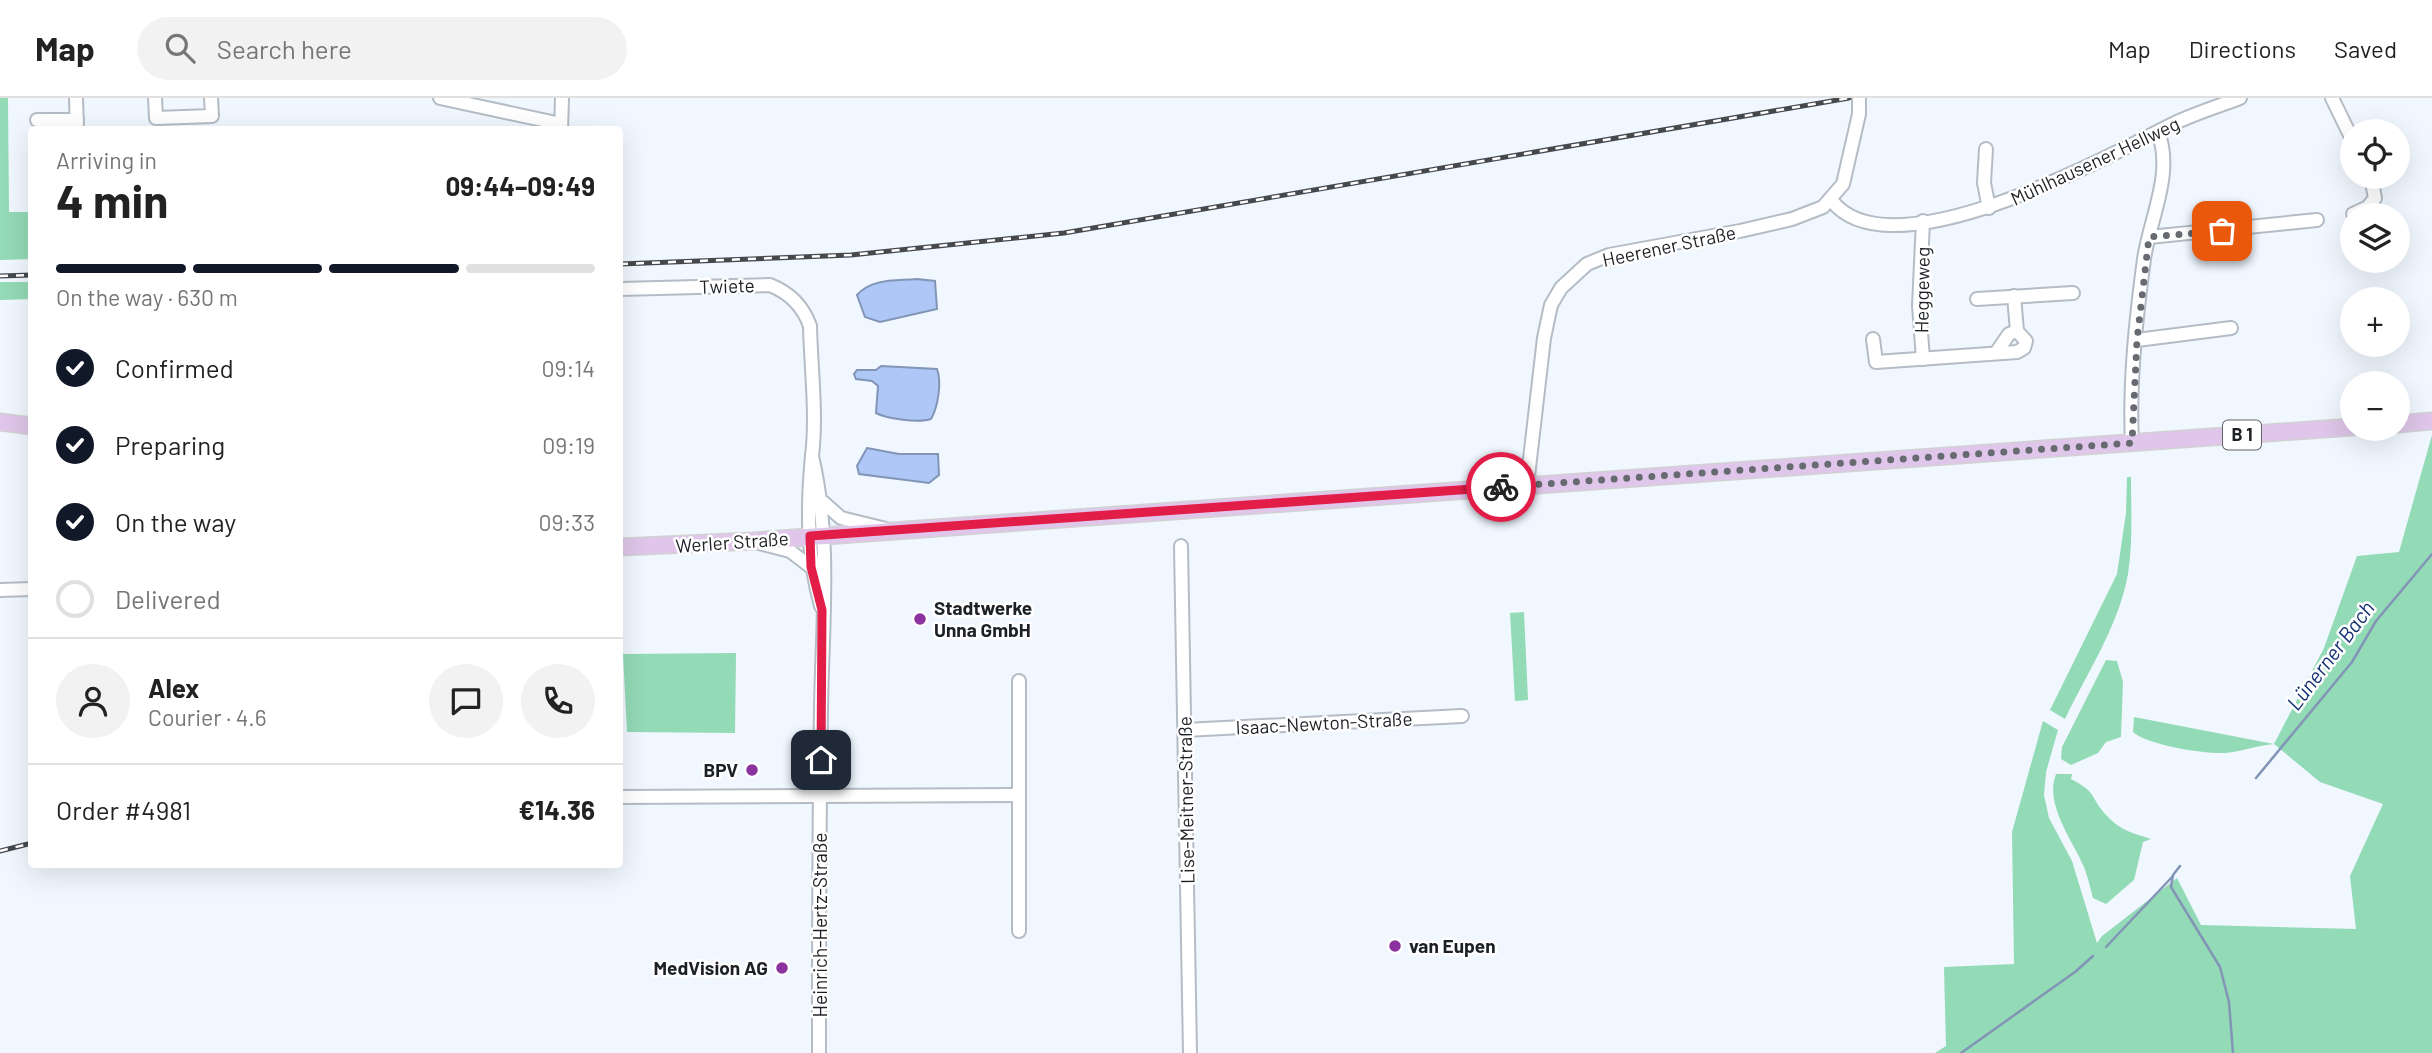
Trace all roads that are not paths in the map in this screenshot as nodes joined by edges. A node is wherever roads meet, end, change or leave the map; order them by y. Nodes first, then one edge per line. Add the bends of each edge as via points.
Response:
1 (76, 98) edge
2 (155, 98) edge
3 (211, 98) edge
4 (440, 98) edge
5 (562, 98) edge
6 (1859, 98) edge
7 (2240, 98) edge
8 (2332, 98) edge
9 (2342, 119) edge
10 (37, 120) dead end
11 (56, 125) edge
12 (77, 125) edge
13 (557, 126) edge
14 (561, 126) edge
15 (2158, 132) junction
16 (1986, 149) dead end
17 (1832, 201) junction
18 (1989, 208) junction
19 (2317, 220) dead end
20 (1923, 221) junction
21 (2149, 237) junction
22 (623, 289) edge
23 (2073, 293) dead end
24 (2014, 296) junction
25 (1977, 299) dead end
26 (2231, 328) dead end
27 (2017, 331) junction
28 (1874, 339) dead end
29 (2137, 340) junction
30 (1996, 353) junction
31 (1923, 359) junction
32 (2432, 421) edge
33 (0, 422) edge
34 (2410, 423) edge
35 (28, 426) edge
36 (2340, 428) edge
37 (2132, 443) junction
38 (813, 456) junction
39 (1527, 485) junction
40 (823, 502) junction
41 (889, 530) junction
42 (818, 536) junction
43 (753, 541) junction
44 (1181, 546) dead end
45 (623, 547) edge
46 (811, 567) junction
47 (28, 589) edge
48 (0, 590) edge
49 (822, 610) junction
50 (1019, 681) dead end
51 (1462, 716) dead end
52 (1185, 730) junction
53 (1019, 795) junction
54 (623, 797) edge
55 (821, 797) junction
56 (1019, 931) dead end
57 (819, 1053) edge
58 (1189, 1053) edge

1 - 12 street
2 - 3 street via 156,118 212,116
4 - 13 street
5 - 14 street
6 - 17 street via 1843,184
7 - 15 street, Mühlhausener Hellweg
8 - 9 street
10 - 11 street
11 - 12 street
15 - 18 street, Mühlhausener Hellweg
15 - 21 street via 2163,145 2162,176
16 - 18 street, Mühlhausener Hellweg via 1984,183
17 - 20 street, Mühlhausener Hellweg via 1842,212 1862,221
17 - 39 street, Heerener Straße via 1793,219 1609,255 1587,264 1572,277 1551,305
18 - 20 street, Mühlhausener Hellweg
19 - 21 street
20 - 31 street, Heggeweg via 1919,306
21 - 29 street
22 - 38 street, Twiete via 758,284 791,296 810,327
23 - 24 street
24 - 25 street
24 - 27 street, Heggeweg
26 - 29 street
27 - 30 street
27 - 30 street, Heggeweg via 2025,337 2024,348
28 - 31 street, Heggeweg via 1876,362
29 - 37 street
30 - 31 street, Heggeweg
32 - 34 main road
33 - 35 main road
36 - 37 main road, Werler Straße / B 1
37 - 39 main road, Werler Straße / B 1
38 - 40 street, Twiete
38 - 42 street, Twiete via 809,488
39 - 41 main road, Werler Straße / B 1
40 - 41 street via 842,518
40 - 42 street, Twiete
41 - 42 main road, Werler Straße / B 1
42 - 43 main road, Werler Straße / B 1
42 - 46 street, Heinrich-Hertz-Straße
42 - 49 street, Heinrich-Hertz-Straße
43 - 45 main road, Werler Straße / B 1
43 - 46 street via 790,551
44 - 52 street, Lise-Meitner-Straße
46 - 49 street, Heinrich-Hertz-Straße
47 - 48 street
49 - 55 street, Heinrich-Hertz-Straße
50 - 53 street
51 - 52 street, Isaac-Newton-Straße
52 - 58 street, Lise-Meitner-Straße
53 - 55 street
53 - 56 street
54 - 55 street
55 - 57 street, Heinrich-Hertz-Straße

